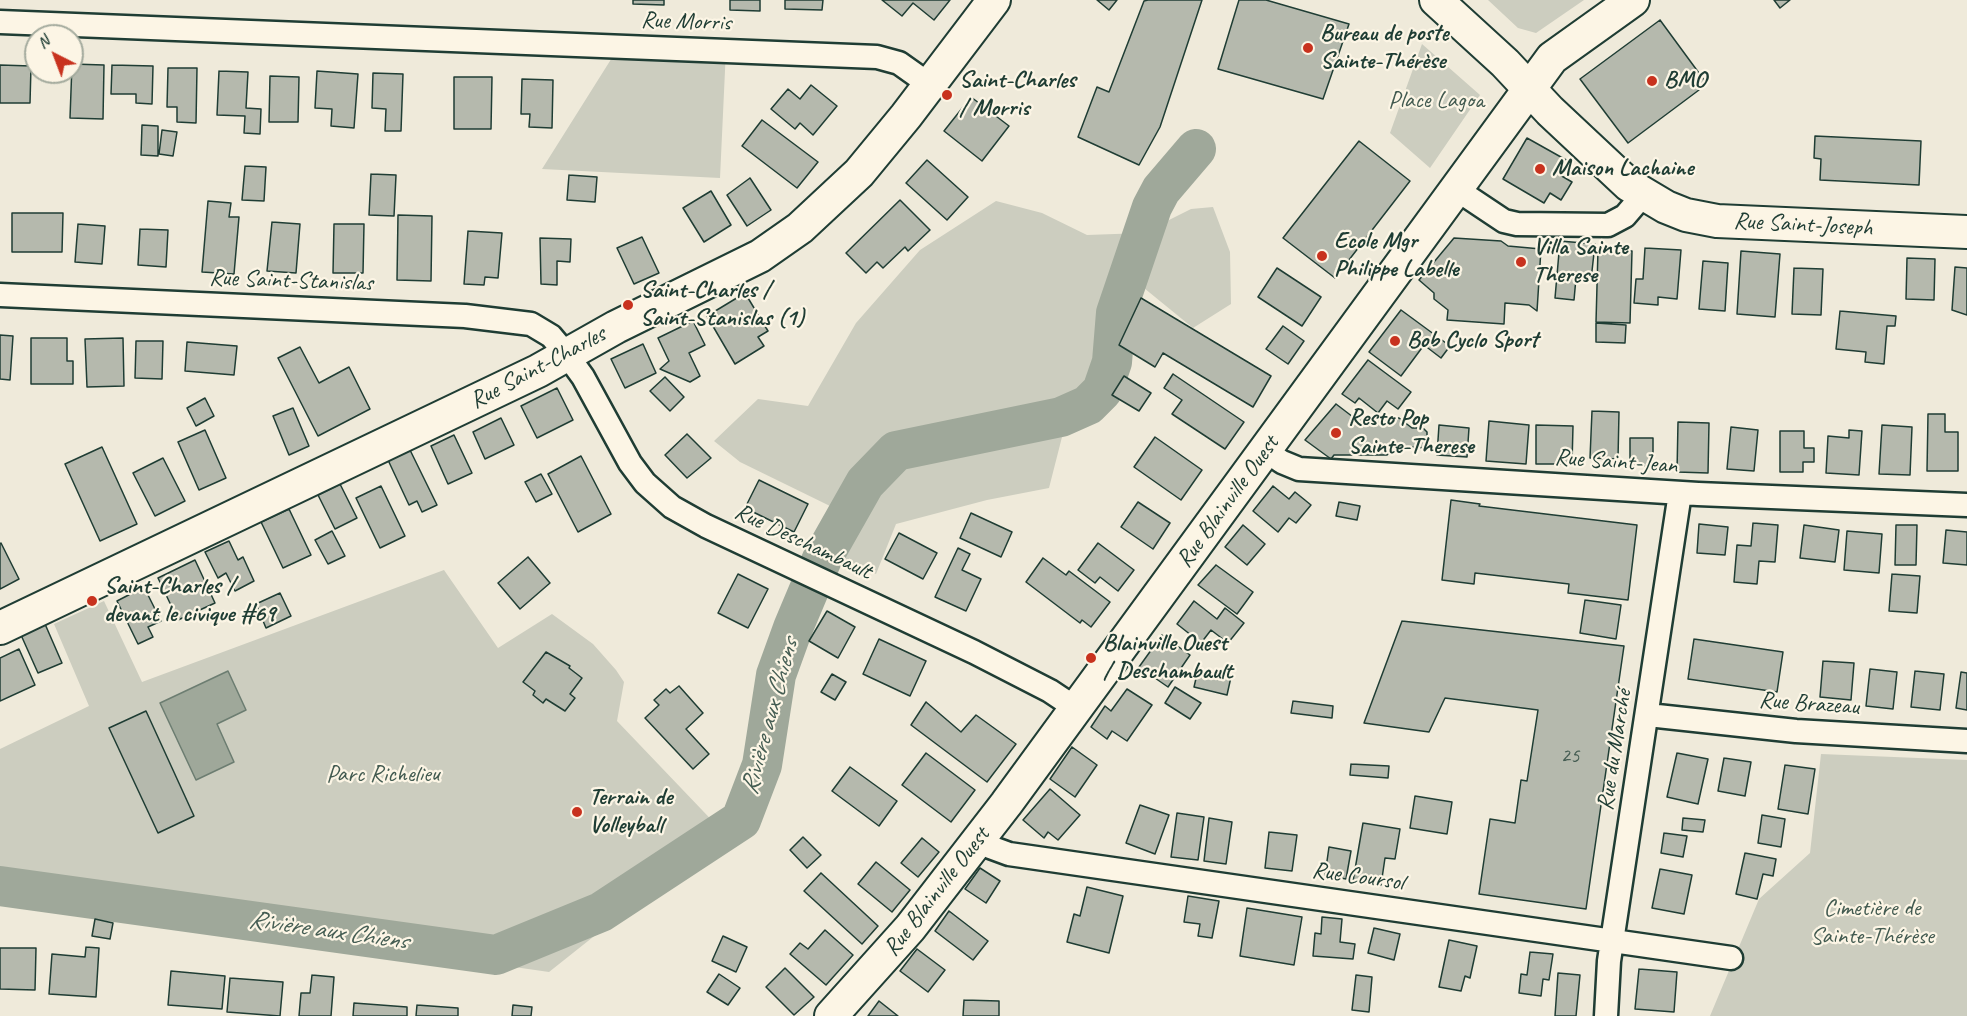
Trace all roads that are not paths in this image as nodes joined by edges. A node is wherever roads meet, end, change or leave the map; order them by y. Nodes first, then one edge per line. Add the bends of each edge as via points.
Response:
1 (994, 0) edge
2 (1436, 0) edge
3 (1633, 0) edge
4 (0, 22) edge
5 (930, 85) junction
6 (1529, 89) junction
7 (1456, 189) junction
8 (1643, 195) junction
9 (1967, 232) edge
10 (0, 295) edge
11 (567, 355) junction
12 (1266, 451) junction
13 (1680, 493) junction
14 (1967, 505) edge
15 (0, 628) edge
16 (1077, 709) junction
17 (1648, 715) junction
18 (1967, 741) edge
19 (979, 840) junction
20 (1612, 942) junction
21 (1731, 958) dead end
22 (831, 1016) edge
23 (1606, 1016) edge

1 - 5 street, Rue Saint-Charles
2 - 6 street, Rue Saint-Joseph
3 - 6 street, Rue Blainville Ouest via 1552,58
4 - 5 street, Rue Morris via 877,57 896,61
5 - 11 street, Rue Saint-Charles via 858,173 784,240 740,268 616,327
6 - 7 street, Rue Blainville Ouest
6 - 8 street, Rue Saint-Joseph
7 - 8 street via 1504,221 1517,224 1608,225 1625,216
7 - 12 street, Rue Blainville Ouest
8 - 9 street, Rue Saint-Joseph via 1686,215 1717,221
10 - 11 street, Rue Saint-Stanislas via 502,318 539,327
11 - 15 street, Rue Saint-Charles
11 - 16 street, Rue Deschambault via 630,463 672,507 974,652
12 - 13 street, Rue Saint-Jean via 1299,469
12 - 16 street, Rue Blainville Ouest
13 - 14 street, Rue Saint-Jean
13 - 17 street, Rue du Marché
16 - 19 street, Rue Blainville Ouest
17 - 18 street, Rue Brazeau via 1806,732
17 - 20 street, Rue du Marché
19 - 20 street, Rue Coursol via 1009,854
19 - 22 street, Rue Blainville Ouest via 910,928
20 - 21 street, Rue Coursol
20 - 23 street, Rue du Marché

